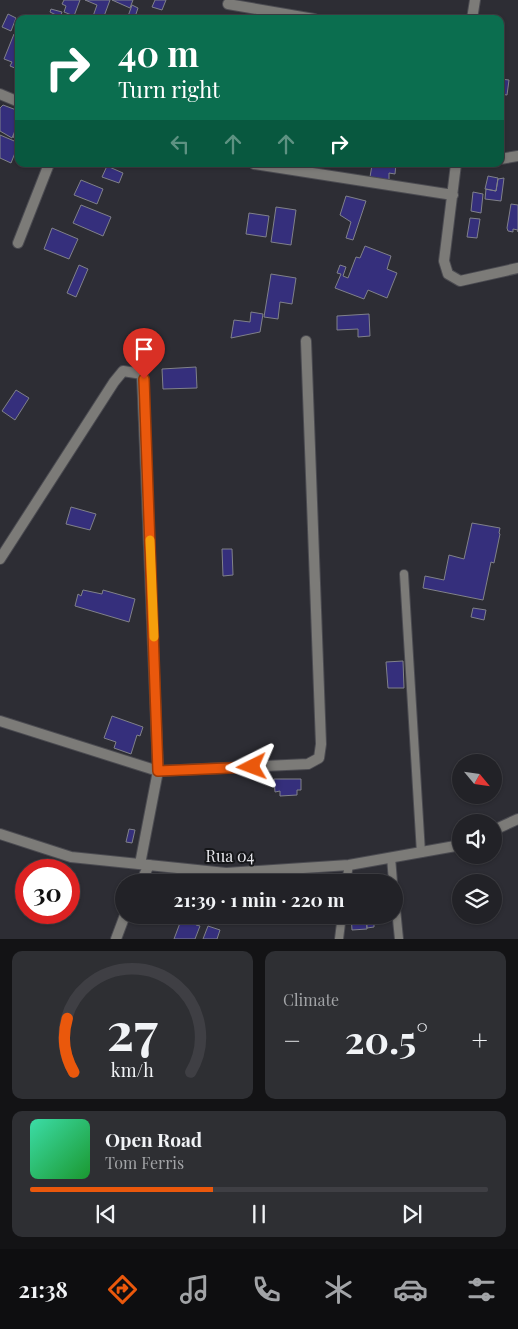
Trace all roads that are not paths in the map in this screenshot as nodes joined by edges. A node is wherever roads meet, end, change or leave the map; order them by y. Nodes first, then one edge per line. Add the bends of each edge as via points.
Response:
1 (475, 0) edge
2 (228, 4) dead end
3 (291, 15) edge
4 (473, 15) edge
5 (0, 94) edge
6 (15, 100) edge
7 (518, 156) edge
8 (504, 158) edge
9 (48, 167) edge
10 (273, 167) edge
11 (456, 167) edge
12 (453, 196) junction
13 (18, 242) dead end
14 (518, 268) edge
15 (306, 341) dead end
16 (0, 559) edge
17 (404, 574) dead end
18 (0, 721) edge
19 (158, 771) junction
20 (518, 820) edge
21 (502, 827) edge
22 (0, 834) edge
23 (452, 846) edge
24 (421, 853) junction
25 (391, 857) junction
26 (349, 864) junction
27 (144, 865) junction
28 (142, 874) edge
29 (347, 874) edge
30 (392, 874) edge
31 (122, 924) edge
32 (341, 924) edge
33 (398, 924) edge
34 (116, 939) edge
35 (339, 939) edge
36 (399, 939) edge

1 - 4 street
2 - 3 street
5 - 6 street
7 - 8 street
9 - 13 street
10 - 12 street
11 - 12 street
12 - 14 street via 444,261 448,274 460,281
15 - 19 street via 319,758 308,764
16 - 19 street via 114,382 124,371 142,374
17 - 24 lane
18 - 19 street
19 - 27 street
20 - 21 street
22 - 27 street, Rua 04 via 71,857
23 - 24 street, Rua 04
24 - 25 street, Rua 04
25 - 26 street, Rua 04
25 - 30 lane
26 - 27 street, Rua 04 via 226,873
26 - 29 lane
27 - 28 street
31 - 34 street
32 - 35 lane
33 - 36 lane

